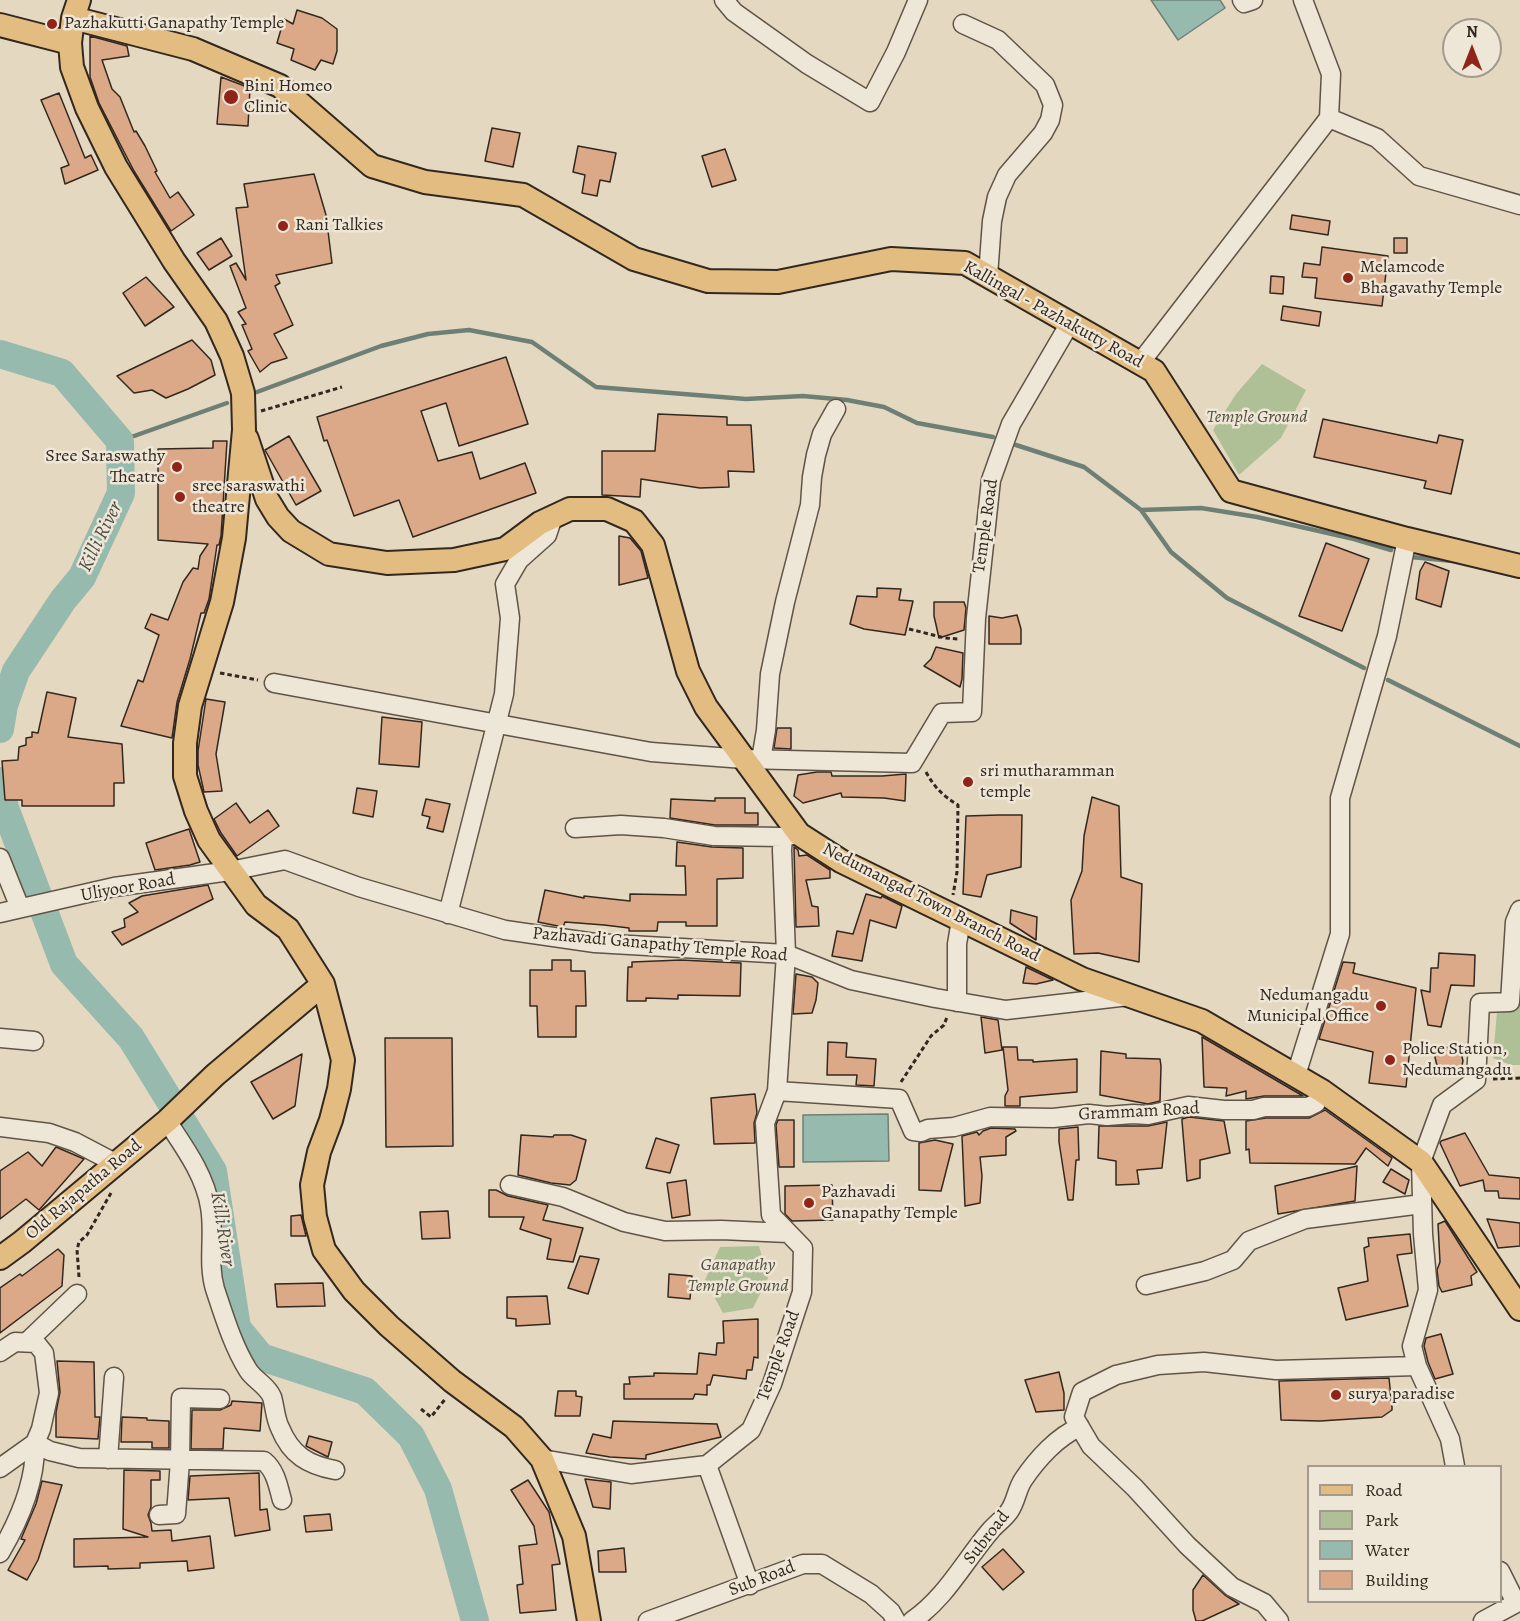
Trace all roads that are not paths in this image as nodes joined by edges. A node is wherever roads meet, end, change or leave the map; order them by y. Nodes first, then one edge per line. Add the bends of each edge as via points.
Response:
1 (724, 0) edge
2 (918, 0) edge
3 (1242, 0) edge
4 (1253, 0) edge
5 (1303, 0) edge
6 (76, 9) edge
7 (963, 24) dead end
8 (0, 25) edge
9 (70, 43) junction
10 (1329, 118) junction
11 (1520, 205) edge
12 (988, 276) junction
13 (1070, 323) junction
14 (1140, 363) junction
15 (836, 409) dead end
16 (244, 424) junction
17 (554, 517) junction
18 (1407, 539) junction
19 (1520, 566) edge
20 (274, 683) road end
21 (496, 723) junction
22 (752, 760) junction
23 (575, 828) dead end
24 (791, 836) junction
25 (0, 858) edge
26 (230, 871) junction
27 (23, 907) junction
28 (1520, 910) edge
29 (0, 913) edge
30 (448, 914) junction
31 (955, 917) junction
32 (786, 954) junction
33 (323, 984) junction
34 (1130, 996) junction
35 (953, 1001) junction
36 (0, 1038) edge
37 (34, 1041) dead end
38 (1296, 1075) junction
39 (777, 1091) junction
40 (1322, 1091) junction
41 (167, 1122) junction
42 (0, 1127) edge
43 (1420, 1162) junction
44 (115, 1163) junction
45 (510, 1185) dead end
46 (1422, 1204) junction
47 (788, 1233) junction
48 (0, 1258) edge
49 (1146, 1285) dead end
50 (77, 1294) road end
51 (1520, 1309) edge
52 (28, 1341) junction
53 (0, 1352) edge
54 (1417, 1366) junction
55 (114, 1377) dead end
56 (220, 1400) dead end
57 (1065, 1410) dead end
58 (1075, 1429) junction
59 (34, 1443) junction
60 (108, 1459) junction
61 (542, 1459) junction
62 (180, 1461) junction
63 (707, 1465) junction
64 (1455, 1465) edge
65 (0, 1468) edge
66 (335, 1470) dead end
67 (282, 1500) dead end
68 (159, 1515) dead end
69 (0, 1553) edge
70 (1502, 1574) edge
71 (750, 1585) junction
72 (1518, 1602) edge
73 (592, 1621) edge
74 (648, 1621) edge
75 (896, 1621) edge
76 (912, 1621) edge
77 (1279, 1621) edge
78 (1483, 1621) edge

1 - 2 street via 734,12 807,64 870,102
3 - 4 street
5 - 10 street via 1331,74
6 - 9 main road
6 - 12 main road, Kallingal - Pazhakutty Road via 192,49 280,86 372,166 425,182 523,195 634,259 708,281 778,282 891,259 965,263
7 - 12 street via 998,40 1044,85 1053,105 1043,133 1007,175 997,197
8 - 9 main road
9 - 16 main road via 72,67 87,108 116,167 216,321 232,356 243,393
10 - 11 street via 1377,138 1419,177
10 - 14 street
12 - 13 main road, Kallingal - Pazhakutty Road
13 - 14 main road, Kallingal - Pazhakutty Road
13 - 22 street, Temple Road via 1011,424 991,480 980,566 972,712 942,713 912,763
14 - 18 main road, Kallingal - Pazhakutty Road via 1154,371 1231,491
15 - 22 street via 816,455 810,505 770,674 766,730
16 - 17 main road, Nedumangad Town Branch Road via 267,499 278,517 291,531 329,554 387,563 454,560 505,549
16 - 26 main road via 234,538 222,602 190,706 184,743 184,776 196,811
17 - 21 street via 547,535 519,560 506,584 510,618 508,662
17 - 22 main road, Nedumangad Town Branch Road via 570,509 607,508 634,521 653,545 688,671 706,707
18 - 19 main road, Kallingal - Pazhakutty Road
18 - 38 street via 1387,636 1340,798 1340,934
20 - 21 street
21 - 22 street via 651,752
21 - 30 street
22 - 24 main road, Nedumangad Town Branch Road
23 - 24 street via 621,825 714,836
24 - 31 main road, Nedumangad Town Branch Road
24 - 32 street, Temple Road
25 - 27 street
26 - 27 street, Uliyoor Road via 114,887
26 - 30 street, Pazhavadi Ganapathy Temple Road via 285,860
26 - 33 main road via 256,905 288,929
27 - 29 street, Uliyoor Road
28 - 43 street via 1515,922 1510,1002 1480,1003 1476,1080 1442,1105
30 - 32 street, Pazhavadi Ganapathy Temple Road via 505,930 595,943
31 - 34 main road, Nedumangad Town Branch Road via 1082,979
31 - 35 street
32 - 35 street, Pazhavadi Ganapathy Temple Road via 851,980
32 - 39 street, Temple Road
33 - 41 main road, Old Rajapatha Road via 215,1075
33 - 61 main road via 343,1060 339,1089 312,1185 324,1250 354,1291 389,1326 514,1427
34 - 35 street, Pazhavadi Ganapathy Temple Road via 1006,1010
34 - 38 main road, Nedumangad Town Branch Road via 1202,1021
36 - 37 street
38 - 40 main road, Nedumangad Town Branch Road
39 - 40 street, Grammam Road via 899,1099 913,1131 921,1132 990,1118 1148,1115 1188,1106 1224,1110 1308,1107 1316,1103
39 - 47 street, Temple Road via 765,1123 771,1215
40 - 43 main road, Nedumangad Town Branch Road
41 - 44 main road, Old Rajapatha Road
41 - 66 street via 197,1168 207,1193 214,1286 249,1372 272,1396 280,1429 304,1461
42 - 44 street via 49,1133
43 - 46 street
43 - 51 main road, Nedumangad Town Branch Road
44 - 48 main road, Old Rajapatha Road
45 - 47 street via 563,1197 624,1222 665,1232
46 - 49 street via 1305,1219 1249,1240 1233,1260
46 - 54 street via 1428,1290 1412,1346
47 - 63 street, Temple Road via 802,1248 802,1292 772,1384 751,1430
50 - 52 street
52 - 53 street via 15,1342
52 - 59 street via 36,1343 44,1353 49,1393
54 - 58 street via 1276,1370 1204,1362 1158,1365 1116,1375 1082,1392 1074,1416
54 - 64 street via 1450,1439
55 - 60 street
56 - 62 street via 181,1398
57 - 58 street
58 - 76 street, Subroad via 1058,1441 1022,1481 1010,1510 926,1612
58 - 77 street via 1187,1545 1232,1587 1264,1604
59 - 60 street via 79,1458
59 - 65 street
59 - 69 street via 35,1460 27,1494
60 - 62 street
61 - 63 street via 631,1474
61 - 73 main road via 574,1536
62 - 67 street via 264,1461 270,1466
62 - 68 street via 176,1514
63 - 71 street
70 - 72 street
71 - 74 street, Sub Road
71 - 75 street, Sub Road via 803,1563 822,1563 871,1594
72 - 78 street

